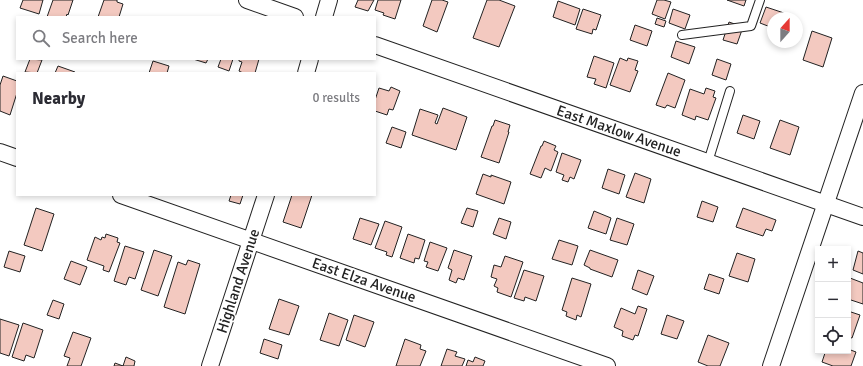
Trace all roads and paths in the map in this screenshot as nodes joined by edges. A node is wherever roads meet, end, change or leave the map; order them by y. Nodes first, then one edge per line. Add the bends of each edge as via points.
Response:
1 (247, 0) edge
2 (329, 0) edge
3 (760, 0) edge
4 (292, 16) edge
5 (324, 16) edge
6 (682, 35) dead end
7 (376, 45) edge
8 (310, 60) edge
9 (306, 72) edge
10 (730, 92) dead end
11 (863, 94) edge
12 (0, 152) edge
13 (16, 158) edge
14 (708, 162) junction
15 (124, 196) edge
16 (266, 196) edge
17 (825, 204) junction
18 (863, 217) edge
19 (252, 241) junction
20 (210, 366) edge
21 (606, 366) edge
22 (772, 366) edge

1 - 4 street
2 - 5 street
3 - 6 lane via 751,26
7 - 14 street, East Maxlow Avenue
8 - 9 street
10 - 14 lane
11 - 17 street
12 - 13 street
14 - 17 street, East Maxlow Avenue
15 - 19 street, East Elza Avenue
16 - 19 street, Highland Avenue
17 - 18 street, East Maxlow Avenue
17 - 22 street
19 - 20 street, Highland Avenue
19 - 21 street, East Elza Avenue

